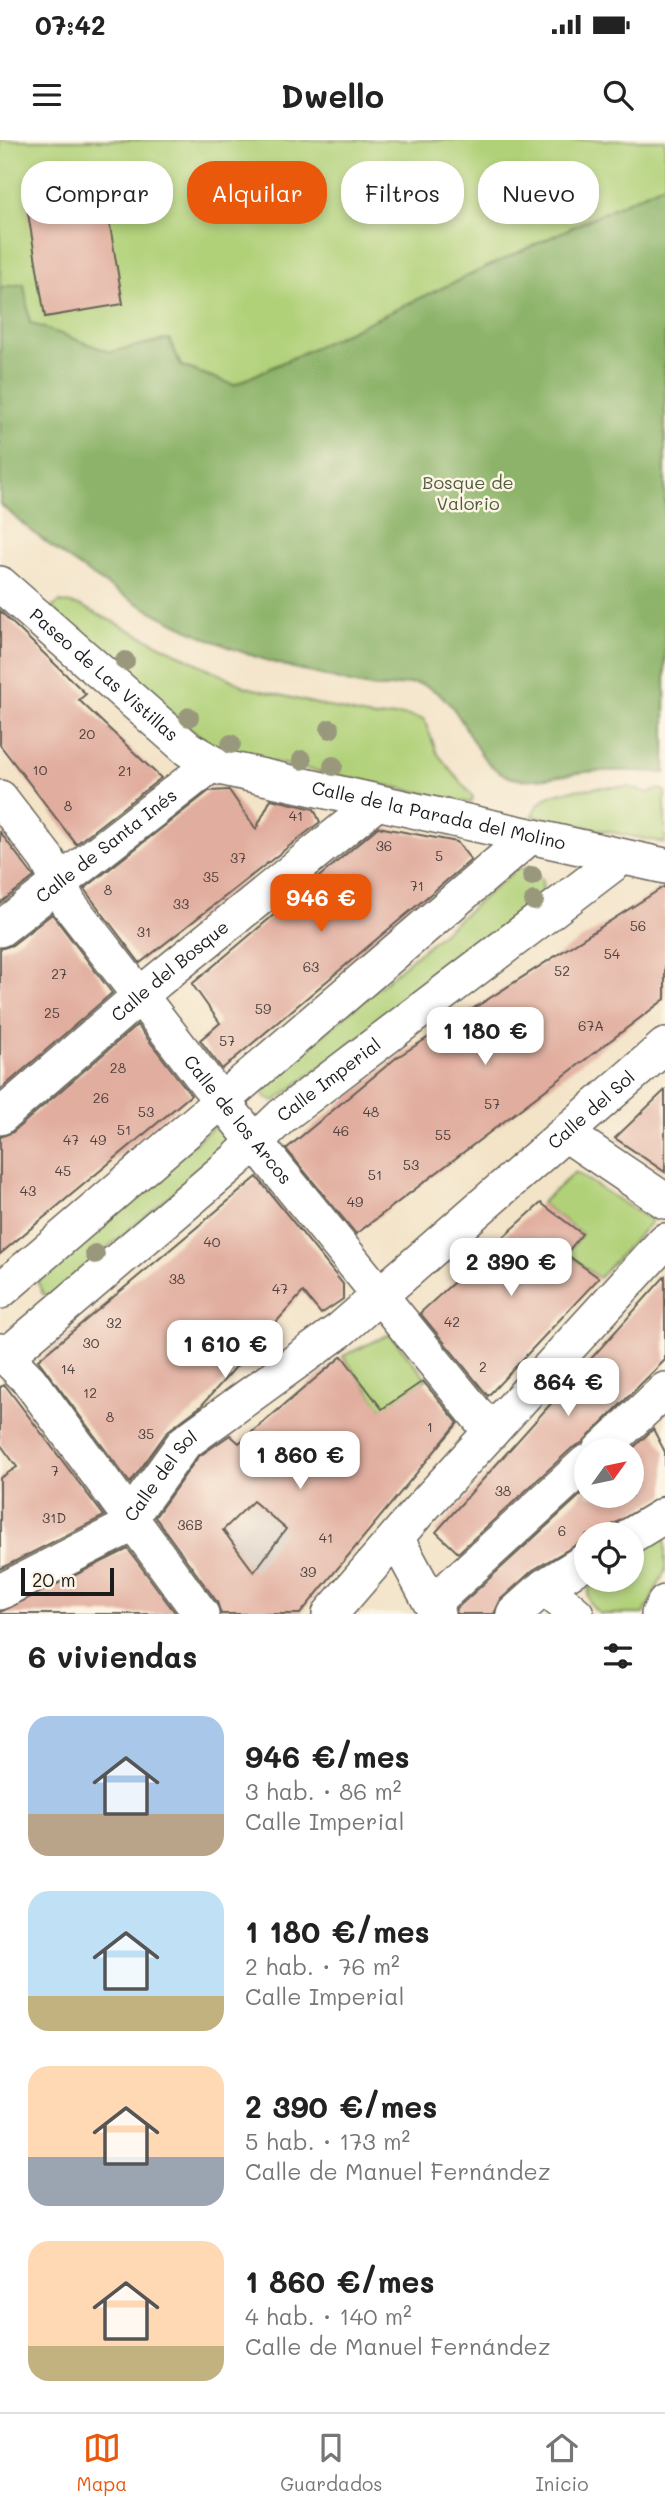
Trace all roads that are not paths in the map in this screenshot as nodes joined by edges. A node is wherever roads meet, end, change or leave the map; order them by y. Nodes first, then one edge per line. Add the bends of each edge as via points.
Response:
1 (0, 584) edge
2 (212, 764) junction
3 (0, 798) edge
4 (376, 803) junction
5 (529, 837) junction
6 (622, 857) junction
7 (665, 866) edge
8 (58, 882) junction
9 (0, 929) edge
10 (141, 996) junction
11 (665, 1046) edge
12 (222, 1101) junction
13 (0, 1116) edge
14 (566, 1133) junction
15 (256, 1141) junction
16 (665, 1201) edge
17 (665, 1241) edge
18 (9, 1283) edge
19 (380, 1297) junction
20 (50, 1318) junction
21 (3, 1354) edge
22 (665, 1390) edge
23 (491, 1432) junction
24 (614, 1438) edge
25 (574, 1475) edge
26 (665, 1515) edge
27 (132, 1518) junction
28 (644, 1528) edge
29 (396, 1538) junction
30 (574, 1568) edge
31 (544, 1587) junction
32 (0, 1592) edge
33 (665, 1603) edge
34 (339, 1609) edge
35 (434, 1609) edge
36 (201, 1614) edge
37 (514, 1614) edge
38 (576, 1614) edge
39 (659, 1614) edge

1 - 2 street, Paseo de Las Vistillas via 188,749
2 - 4 street, Calle de la Parada del Molino
2 - 8 street, Calle de Santa Inés
3 - 8 street, Calle de los Arcos via 47,859
4 - 5 street, Calle de la Parada del Molino
4 - 10 street, Calle del Bosque
5 - 6 street, Calle de la Parada del Molino
5 - 12 street
6 - 7 street, Calle de la Parada del Molino
6 - 15 street, Calle Imperial via 291,1109
8 - 9 street, Calle de Santa Inés
8 - 10 street, Calle de los Arcos via 69,904
10 - 12 street, Calle de los Arcos
10 - 13 street, Calle del Bosque
11 - 14 street, Calle del Sol
12 - 15 street, Calle de los Arcos
12 - 18 street
14 - 16 street
14 - 19 street, Calle del Sol
15 - 19 street, Calle de los Arcos
15 - 20 street, Calle Imperial
17 - 23 street
18 - 20 street
19 - 23 street, Calle de los Arcos
19 - 27 street, Calle del Sol via 184,1443
20 - 21 street, Calle Imperial
21 - 27 street via 29,1380
22 - 24 street
23 - 29 street
25 - 35 street
26 - 28 street
27 - 32 street, Calle del Sol via 121,1530
27 - 36 street
29 - 34 street
29 - 35 street
30 - 31 street
31 - 37 street
31 - 38 street
33 - 39 street

